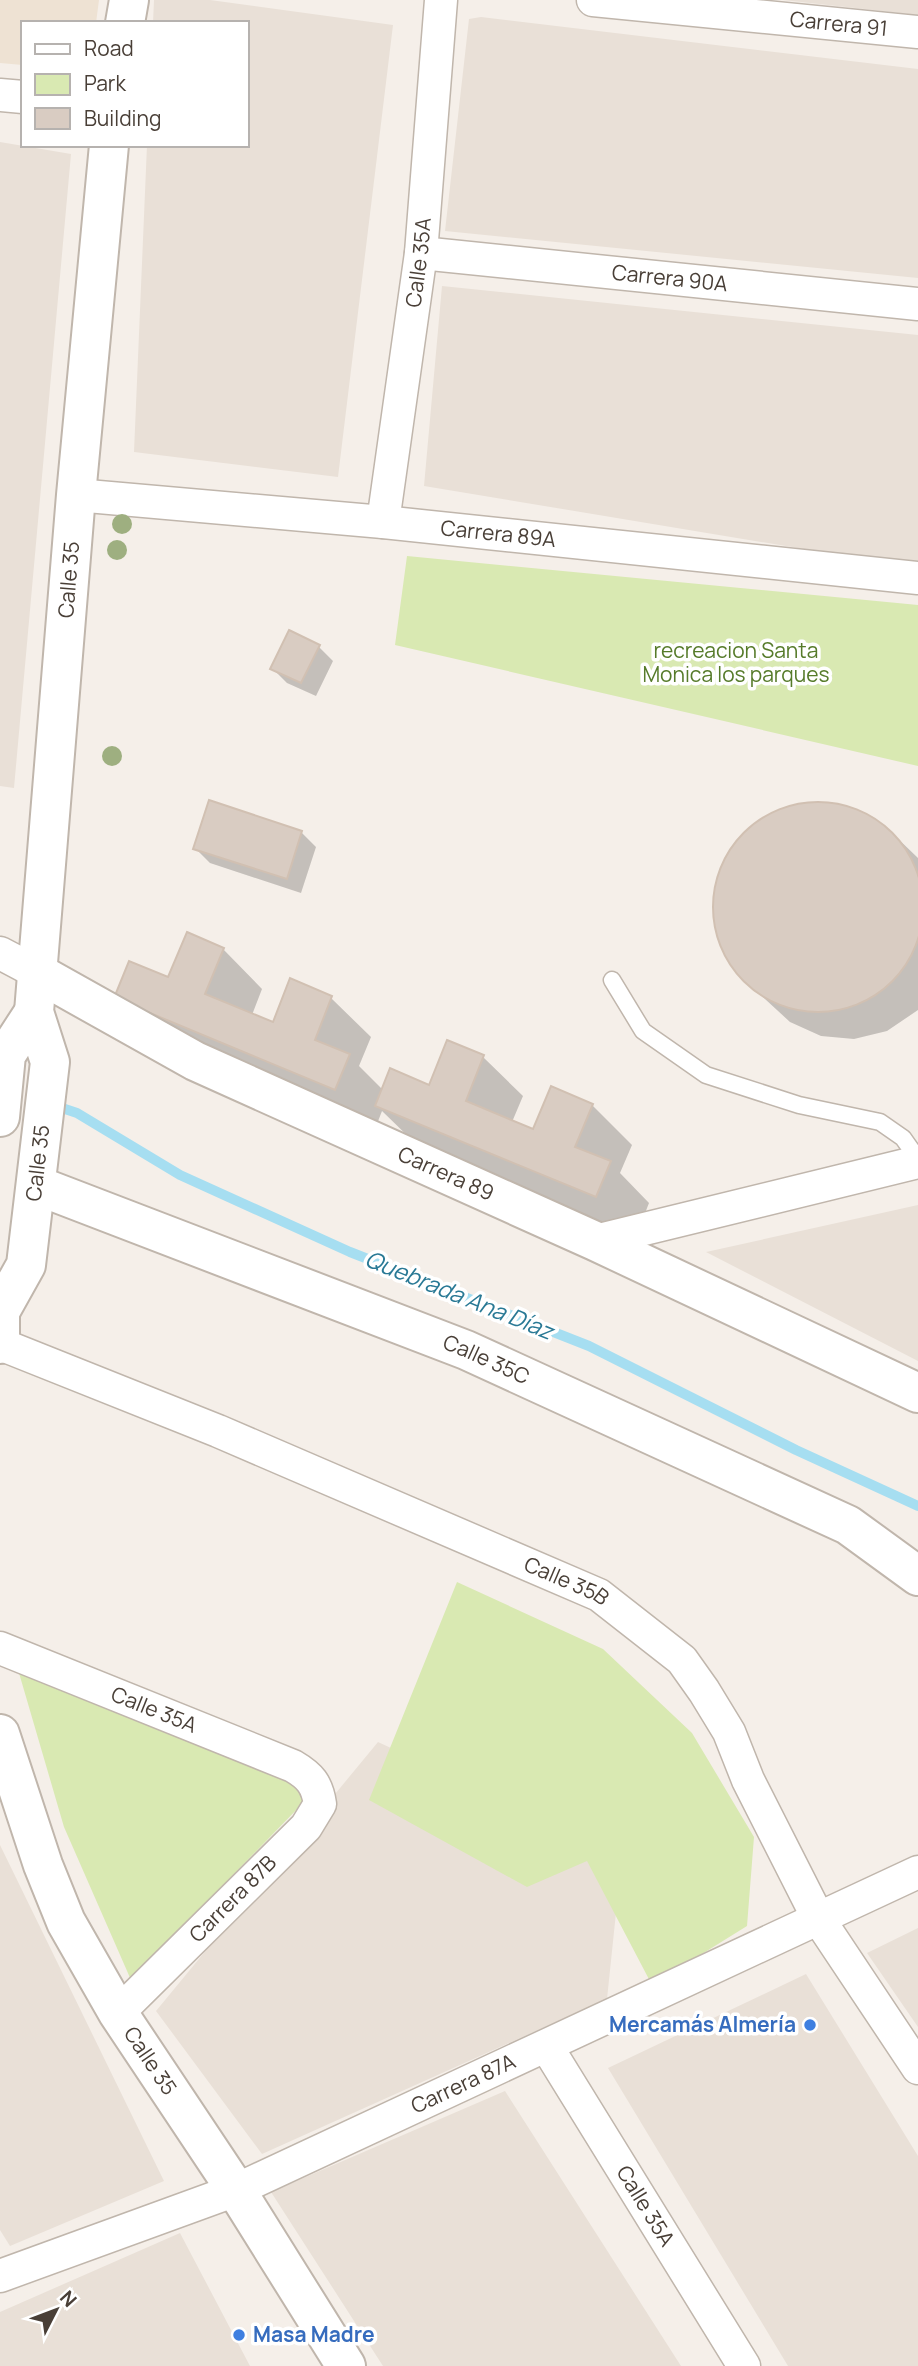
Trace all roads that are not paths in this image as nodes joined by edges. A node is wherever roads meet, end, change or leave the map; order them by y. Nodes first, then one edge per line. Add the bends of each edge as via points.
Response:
1 (129, 0) edge
2 (441, 0) edge
3 (593, 0) edge
4 (125, 21) edge
5 (918, 32) edge
6 (0, 95) edge
7 (21, 97) edge
8 (109, 147) edge
9 (421, 253) junction
10 (918, 304) edge
11 (76, 495) junction
12 (383, 522) junction
13 (918, 578) edge
14 (0, 953) edge
15 (38, 973) junction
16 (612, 981) dead end
17 (34, 1012) junction
18 (0, 1117) edge
19 (918, 1160) edge
20 (36, 1185) junction
21 (595, 1241) junction
22 (1, 1324) edge
23 (918, 1393) edge
24 (918, 1576) edge
25 (0, 1648) edge
26 (0, 1734) edge
27 (308, 1775) joint
28 (918, 1872) edge
29 (817, 1918) junction
30 (118, 2013) junction
31 (547, 2047) junction
32 (918, 2068) edge
33 (236, 2190) junction
34 (0, 2275) edge
35 (346, 2366) edge
36 (744, 2366) edge

1 - 4 street
2 - 9 street, Calle 35A
3 - 5 street, Carrera 91
6 - 7 street
8 - 11 street, Calle 35
9 - 10 street, Carrera 90A
9 - 12 street, Calle 35A
11 - 12 street, Carrera 89A
11 - 15 street, Calle 35
12 - 13 street, Carrera 89A
14 - 15 street, Carrera 89
15 - 17 street, Calle 35
15 - 21 street, Carrera 89 via 195,1061
16 - 19 lane via 643,1031 706,1075 799,1105 880,1122 903,1138
17 - 18 street, Calle 35 via 6,1055
17 - 20 street, Calle 35 via 50,1062
19 - 21 street
20 - 22 street, Calle 35 via 26,1265
20 - 24 street, Calle 35C via 466,1350 848,1525
21 - 23 street
22 - 29 street, Calle 35B via 218,1431 599,1595 682,1660 705,1691
25 - 27 street, Calle 35A
26 - 30 street, Calle 35 via 66,1922
27 - 30 street, Carrera 87B via 320,1804 306,1827
28 - 29 street, Carrera 87A
29 - 31 street, Carrera 87A
29 - 32 street, Calle 35B
30 - 33 street, Calle 35
31 - 33 street, Carrera 87A
31 - 36 street, Calle 35A
33 - 34 street, Carrera 87A
33 - 35 street, Calle 35

